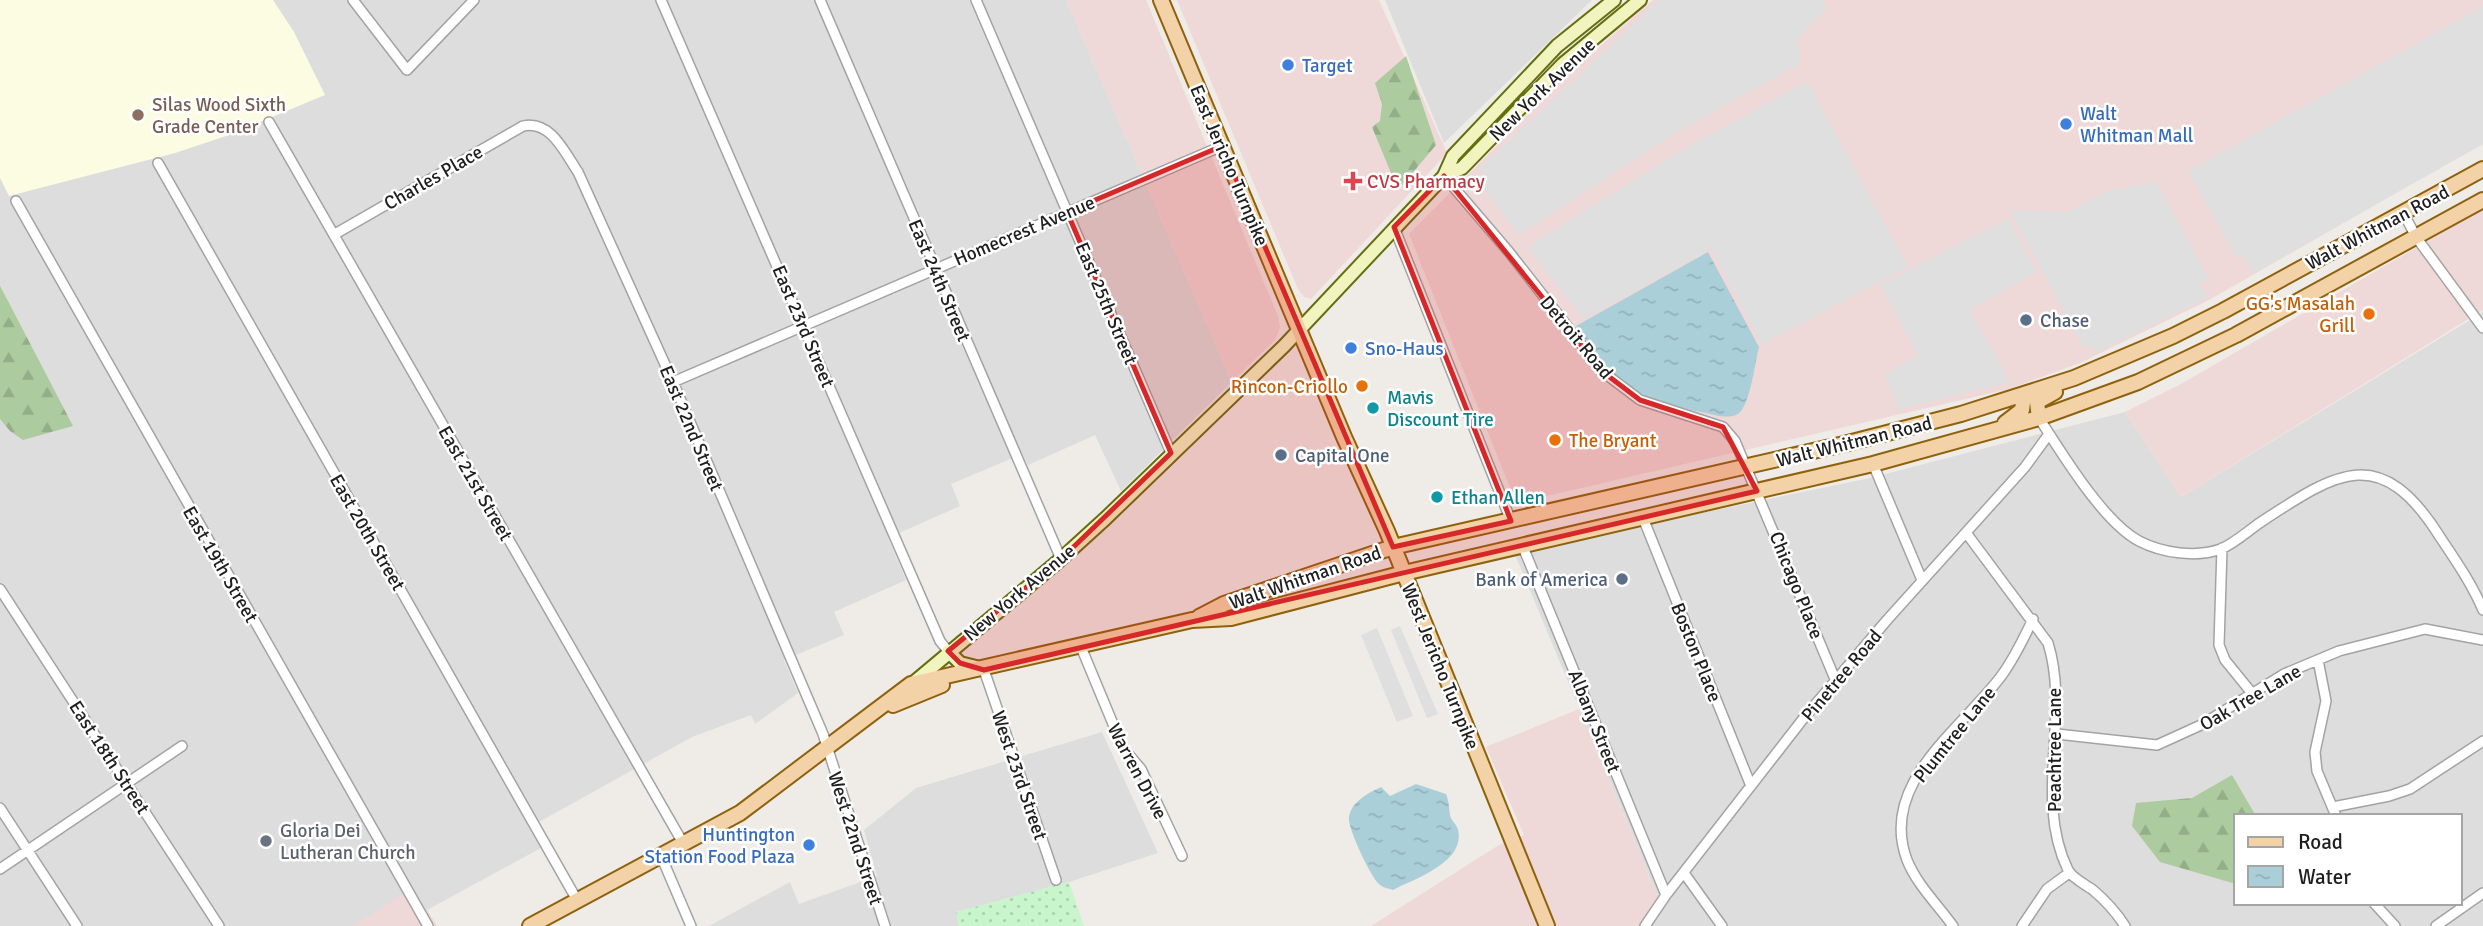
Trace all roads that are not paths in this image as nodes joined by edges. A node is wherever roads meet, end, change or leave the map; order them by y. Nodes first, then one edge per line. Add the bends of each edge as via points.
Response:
1 (353, 0) edge
2 (474, 0) edge
3 (661, 0) edge
4 (820, 0) edge
5 (976, 0) edge
6 (1161, 0) edge
7 (1614, 0) edge
8 (1636, 1) edge
9 (269, 122) dead end
10 (533, 124) joint
11 (1222, 146) junction
12 (158, 163) dead end
13 (2483, 169) edge
14 (1444, 176) junction
15 (2483, 200) edge
16 (16, 201) dead end
17 (1067, 212) junction
18 (2404, 214) junction
19 (1395, 227) junction
20 (335, 234) junction
21 (2416, 237) junction
22 (935, 268) junction
23 (804, 326) junction
24 (2483, 328) edge
25 (1299, 329) junction
26 (2115, 362) junction
27 (673, 382) junction
28 (2029, 393) junction
29 (2039, 418) junction
30 (2049, 434) junction
31 (1984, 435) junction
32 (1171, 453) junction
33 (1873, 464) junction
34 (1747, 467) junction
35 (1757, 491) junction
36 (1643, 518) junction
37 (1511, 521) junction
38 (1967, 534) junction
39 (1393, 547) junction
40 (1523, 547) junction
41 (2222, 548) junction
42 (1061, 559) junction
43 (1404, 573) junction
44 (1922, 580) junction
45 (0, 589) edge
46 (2483, 610) edge
47 (2033, 619) junction
48 (1192, 620) junction
49 (2483, 640) edge
50 (1081, 646) junction
51 (948, 651) junction
52 (2318, 660) junction
53 (984, 670) junction
54 (1835, 680) junction
55 (912, 684) junction
56 (2251, 692) junction
57 (850, 732) junction
58 (2057, 734) junction
59 (2483, 741) edge
60 (182, 747) dead end
61 (827, 749) junction
62 (128, 785) junction
63 (1751, 786) junction
64 (0, 808) edge
65 (2335, 811) edge
66 (683, 844) junction
67 (28, 850) junction
68 (661, 856) junction
69 (1182, 856) dead end
70 (0, 869) edge
71 (1684, 873) junction
72 (2069, 873) junction
73 (1056, 880) dead end
74 (2483, 893) edge
75 (1666, 895) junction
76 (577, 900) junction
77 (2376, 905) edge
78 (77, 926) edge
79 (219, 926) edge
80 (428, 926) edge
81 (530, 926) edge
82 (691, 926) edge
83 (885, 926) edge
84 (1547, 926) edge
85 (1645, 926) edge
86 (1722, 926) edge
87 (1953, 926) edge
88 (2022, 926) edge
89 (2125, 926) edge
90 (2395, 926) edge
91 (2436, 926) edge

1 - 2 street via 407,71
3 - 23 street, East 23rd Street
4 - 22 street, East 24th Street
5 - 17 street, East 25th Street
6 - 11 main road, East Jericho Turnpike
7 - 14 street, New York Avenue via 1557,46 1453,156
8 - 14 street, New York Avenue via 1563,64 1462,168
9 - 20 street, East 21st Street
10 - 20 street, Charles Place via 513,131
10 - 27 street, East 22nd Street via 549,132 579,172
11 - 17 street, Homecrest Avenue
11 - 25 main road, East Jericho Turnpike
12 - 76 street, East 20th Street
13 - 18 main road, Walt Whitman Road
14 - 19 street, New York Avenue
14 - 34 street, Detroit Road via 1603,372 1640,400 1723,427
15 - 21 main road, Walt Whitman Road
16 - 80 street, East 19th Street
17 - 22 street, Homecrest Avenue
17 - 32 street, East 25th Street
18 - 21 street
18 - 26 main road, Walt Whitman Road via 2223,311
19 - 25 street, New York Avenue
19 - 37 street
20 - 66 street, East 21st Street
21 - 24 street
21 - 29 main road, Walt Whitman Road via 2173,366
22 - 23 street, Homecrest Avenue
22 - 42 street, East 24th Street
23 - 27 street, Homecrest Avenue
23 - 51 street, East 23rd Street
25 - 32 street, New York Avenue
25 - 39 main road, West Jericho Turnpike
26 - 28 main road, Walt Whitman Road
26 - 29 main road via 2039,400
27 - 61 street, East 22nd Street
28 - 31 main road via 2020,414
28 - 34 main road, Walt Whitman Road
29 - 30 street
29 - 31 main road, Walt Whitman Road
30 - 38 street, Pinetree Road
30 - 41 street via 2096,499 2136,540 2176,553
31 - 33 main road, Walt Whitman Road
32 - 42 street, New York Avenue
33 - 35 main road, Walt Whitman Road
33 - 44 street
34 - 35 street, Detroit Road
34 - 37 main road, Walt Whitman Road
35 - 36 main road, Walt Whitman Road
35 - 54 street, Chicago Place
36 - 40 main road, Walt Whitman Road
36 - 63 street, Boston Place
37 - 39 main road, Walt Whitman Road
38 - 44 street, Pinetree Road
38 - 47 street, Peachtree Lane
39 - 43 main road, West Jericho Turnpike
39 - 48 main road, Walt Whitman Road via 1224,604
40 - 43 main road, Walt Whitman Road
40 - 75 street, Albany Street
41 - 46 street via 2324,482 2363,475 2383,479 2416,501 2475,590
41 - 56 street via 2219,645
42 - 51 street, New York Avenue
43 - 48 main road, Walt Whitman Road via 1231,618
43 - 84 main road, West Jericho Turnpike
44 - 54 street, Pinetree Road
45 - 62 street, East 18th Street
47 - 58 street, Peachtree Lane via 2054,662
47 - 87 street, Plumtree Lane via 2001,676 1913,779 1904,802 1903,845 1908,863
48 - 50 main road, Walt Whitman Road
49 - 52 street, Oak Tree Lane via 2425,628 2369,641
50 - 53 main road, Walt Whitman Road
50 - 69 street, Warren Drive via 1122,748 1141,769
51 - 53 street via 960,663
51 - 55 street, New York Avenue
52 - 56 street, Oak Tree Lane
52 - 65 street via 2326,701 2315,752 2317,771
53 - 55 main road, Walt Whitman Road
53 - 57 main road, Walt Whitman Road via 895,704
53 - 73 street, West 23rd Street
54 - 63 street, Pinetree Road
55 - 57 main road, New York Avenue
56 - 58 street, Oak Tree Lane via 2202,725 2157,745
57 - 61 main road, New York Avenue
58 - 72 street, Peachtree Lane via 2052,800 2055,833
59 - 65 street via 2410,789
60 - 62 street
61 - 66 main road, New York Avenue via 740,813
61 - 83 street, West 22nd Street
62 - 67 street
62 - 79 street, East 18th Street
63 - 71 street, Pinetree Road
64 - 67 street
66 - 68 main road, New York Avenue
67 - 70 street
67 - 78 street
68 - 76 main road, New York Avenue
68 - 82 street
71 - 75 street, Pinetree Road
71 - 86 street
72 - 88 street via 2047,889
72 - 89 street via 2115,910
74 - 91 street
75 - 85 street, Pinetree Road
76 - 81 main road, New York Avenue
77 - 90 street

